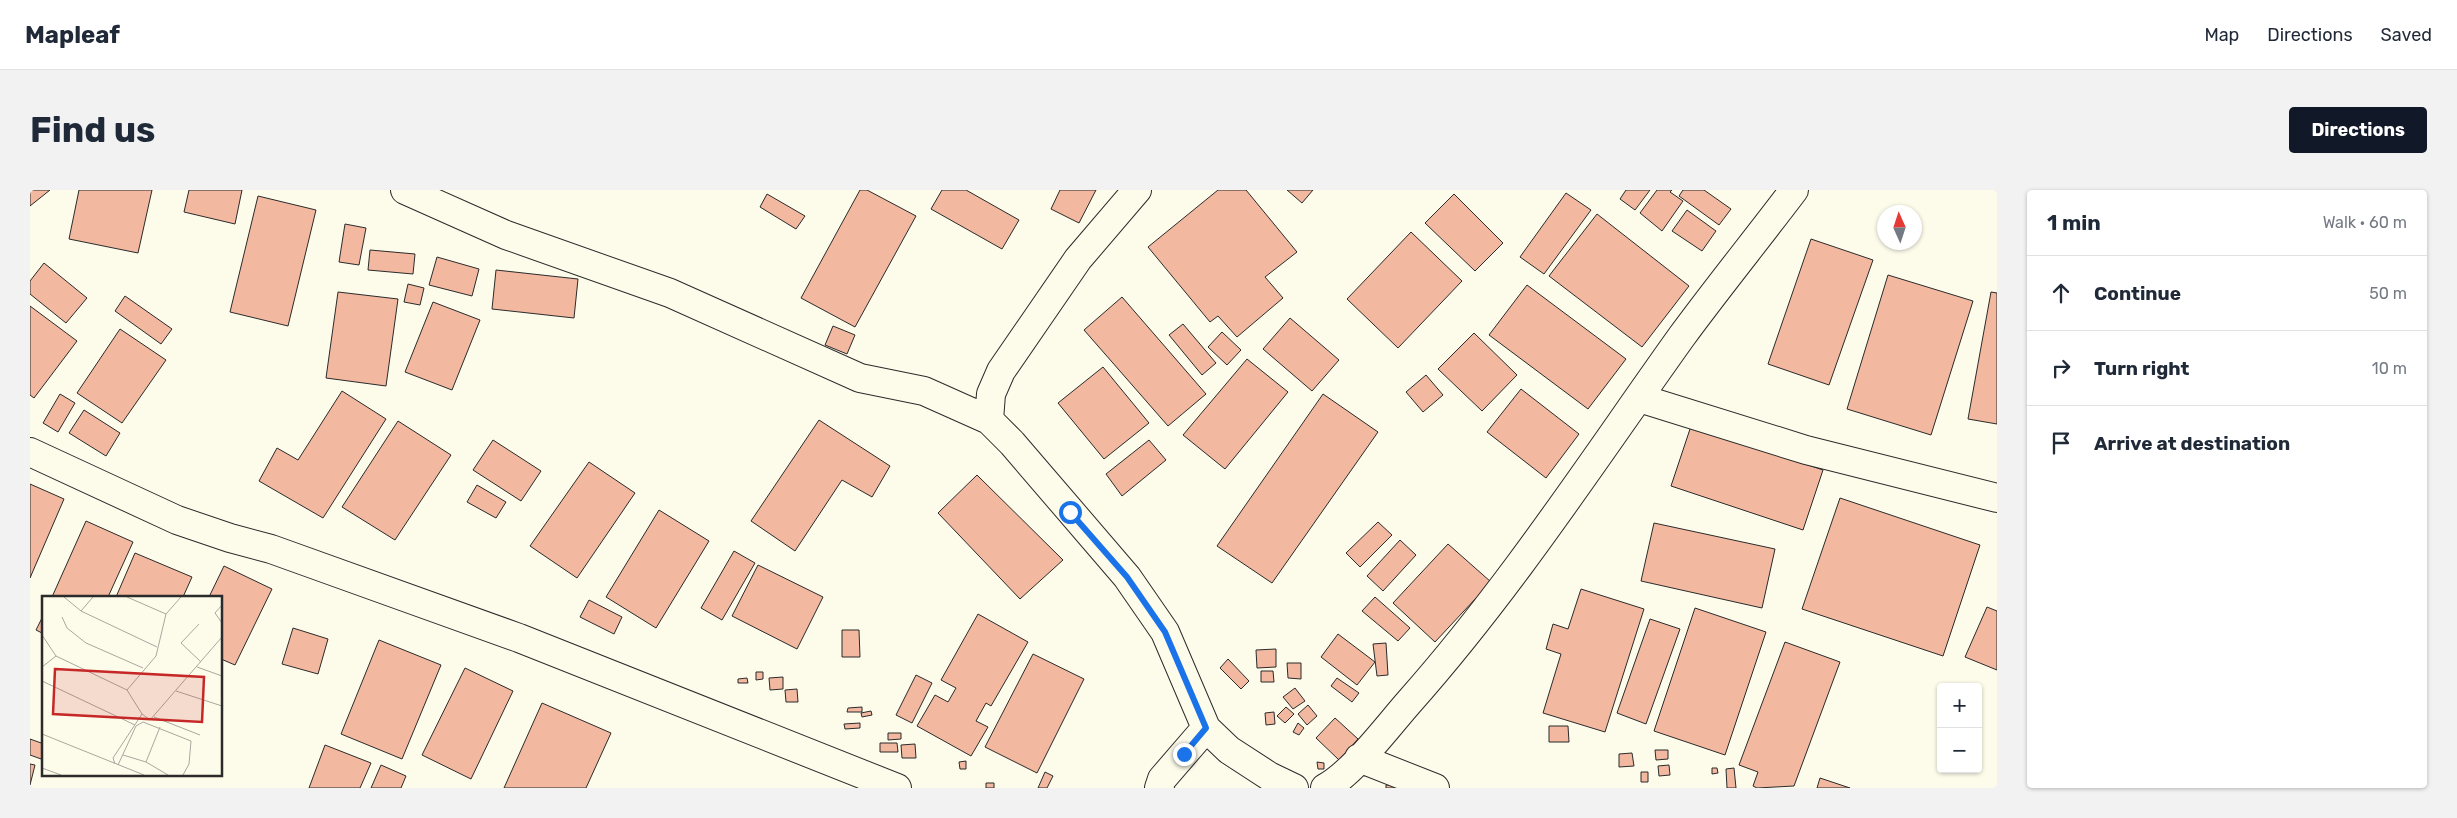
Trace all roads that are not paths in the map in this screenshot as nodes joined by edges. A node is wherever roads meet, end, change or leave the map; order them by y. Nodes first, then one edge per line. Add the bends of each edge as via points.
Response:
1 (405, 190) edge
2 (1137, 190) edge
3 (1794, 190) edge
4 (1639, 398) junction
5 (989, 420) junction
6 (30, 452) edge
7 (1997, 498) edge
8 (1206, 728) junction
9 (1360, 758) junction
10 (897, 788) edge
11 (1159, 788) edge
12 (1294, 788) edge
13 (1325, 788) edge
14 (1435, 788) edge

1 - 5 street via 506,235 670,293 860,378 924,391
2 - 5 street via 1078,259 1001,370 991,394
3 - 4 street
4 - 7 street via 1806,450
4 - 9 street via 1509,579 1443,664
5 - 8 street via 1012,442 1127,577 1165,632
6 - 10 street via 176,520 270,549 519,638
8 - 11 street via 1162,780
8 - 12 street via 1229,750 1268,776
9 - 13 street
9 - 14 street

